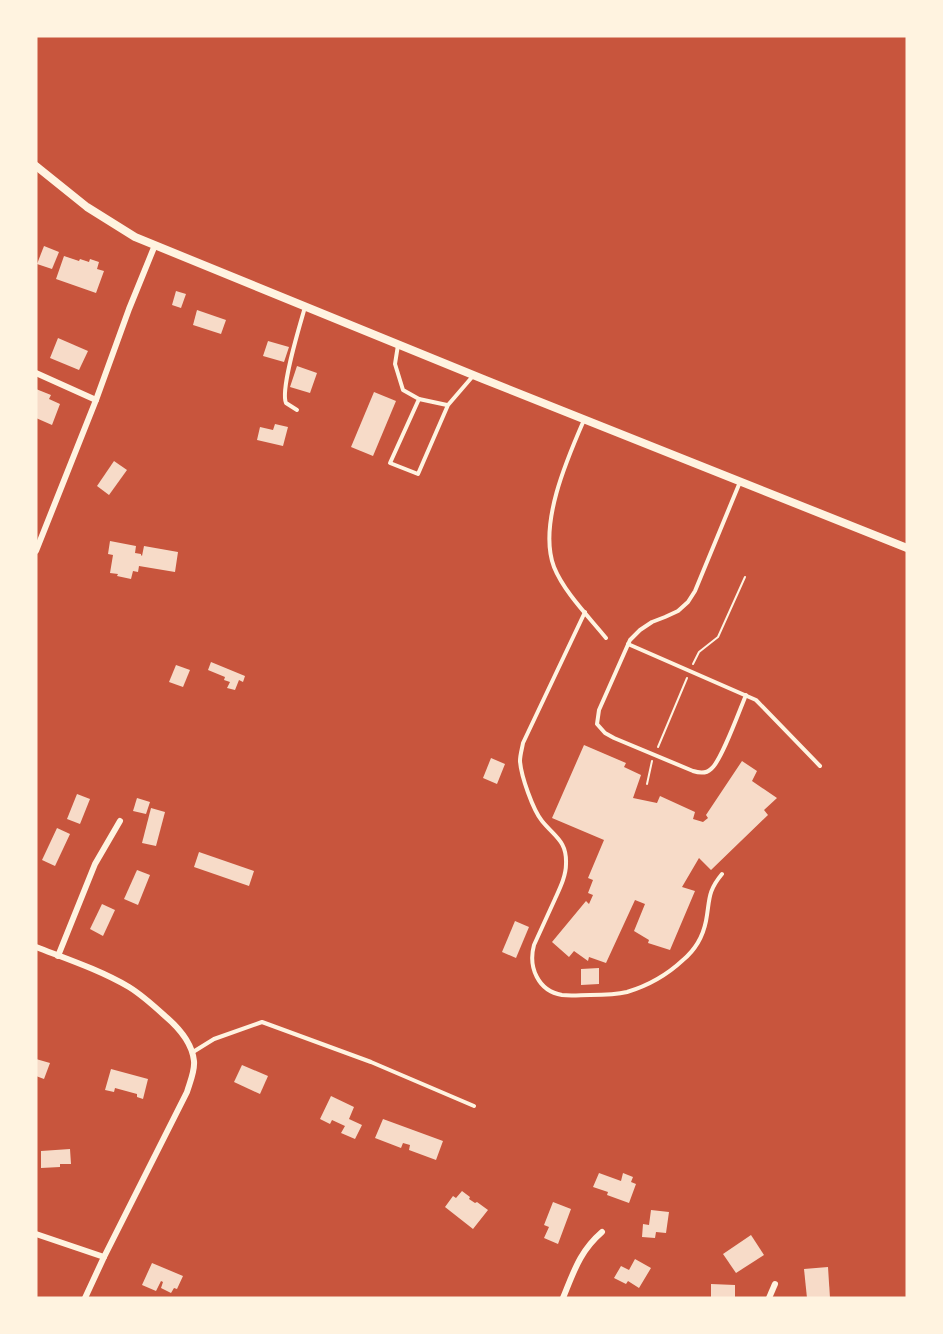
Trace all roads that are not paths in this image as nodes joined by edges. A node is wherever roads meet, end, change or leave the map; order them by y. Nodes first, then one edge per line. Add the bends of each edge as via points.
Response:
1 (36, 166) edge
2 (155, 245) junction
3 (305, 306) junction
4 (398, 344) junction
5 (36, 373) edge
6 (474, 375) junction
7 (419, 399) junction
8 (96, 400) junction
9 (448, 405) junction
10 (297, 410) dead end
11 (584, 419) junction
12 (740, 482) junction
13 (907, 548) edge
14 (36, 551) edge
15 (585, 612) junction
16 (606, 638) dead end
17 (628, 644) junction
18 (746, 695) junction
19 (820, 766) dead end
20 (120, 820) dead end
21 (722, 874) dead end
22 (36, 947) edge
23 (58, 956) junction
24 (192, 1053) junction
25 (474, 1106) dead end
26 (602, 1232) dead end
27 (36, 1234) edge
28 (104, 1257) junction
29 (775, 1284) dead end
30 (85, 1298) edge
31 (563, 1298) edge
32 (769, 1298) edge

1 - 2 street via 111,223
2 - 3 street
2 - 8 street
3 - 4 street
3 - 10 lane via 285,397 286,403
4 - 6 street
4 - 7 lane via 395,364 403,390
5 - 8 street
6 - 9 lane
6 - 11 street
7 - 9 lane
7 - 9 lane via 390,463 418,474
8 - 14 street
11 - 12 street
11 - 15 lane via 554,500 548,548 554,568
12 - 13 street
12 - 17 lane via 688,602 640,630
15 - 16 lane
15 - 21 lane via 521,752 522,772 537,812 561,840 567,862 564,879 532,954 535,973 548,988 562,995 605,995 646,984 684,960 695,946 703,932 711,891
17 - 18 lane
17 - 18 lane via 597,721 614,738 693,771 706,772 717,763
18 - 19 lane via 768,711
20 - 23 street via 95,864
22 - 23 street
23 - 24 street via 104,974 152,1004 185,1037
24 - 25 lane via 214,1038 262,1022
24 - 28 street via 194,1063 188,1092
26 - 31 street via 578,1260
27 - 28 street
28 - 30 street
29 - 32 street

